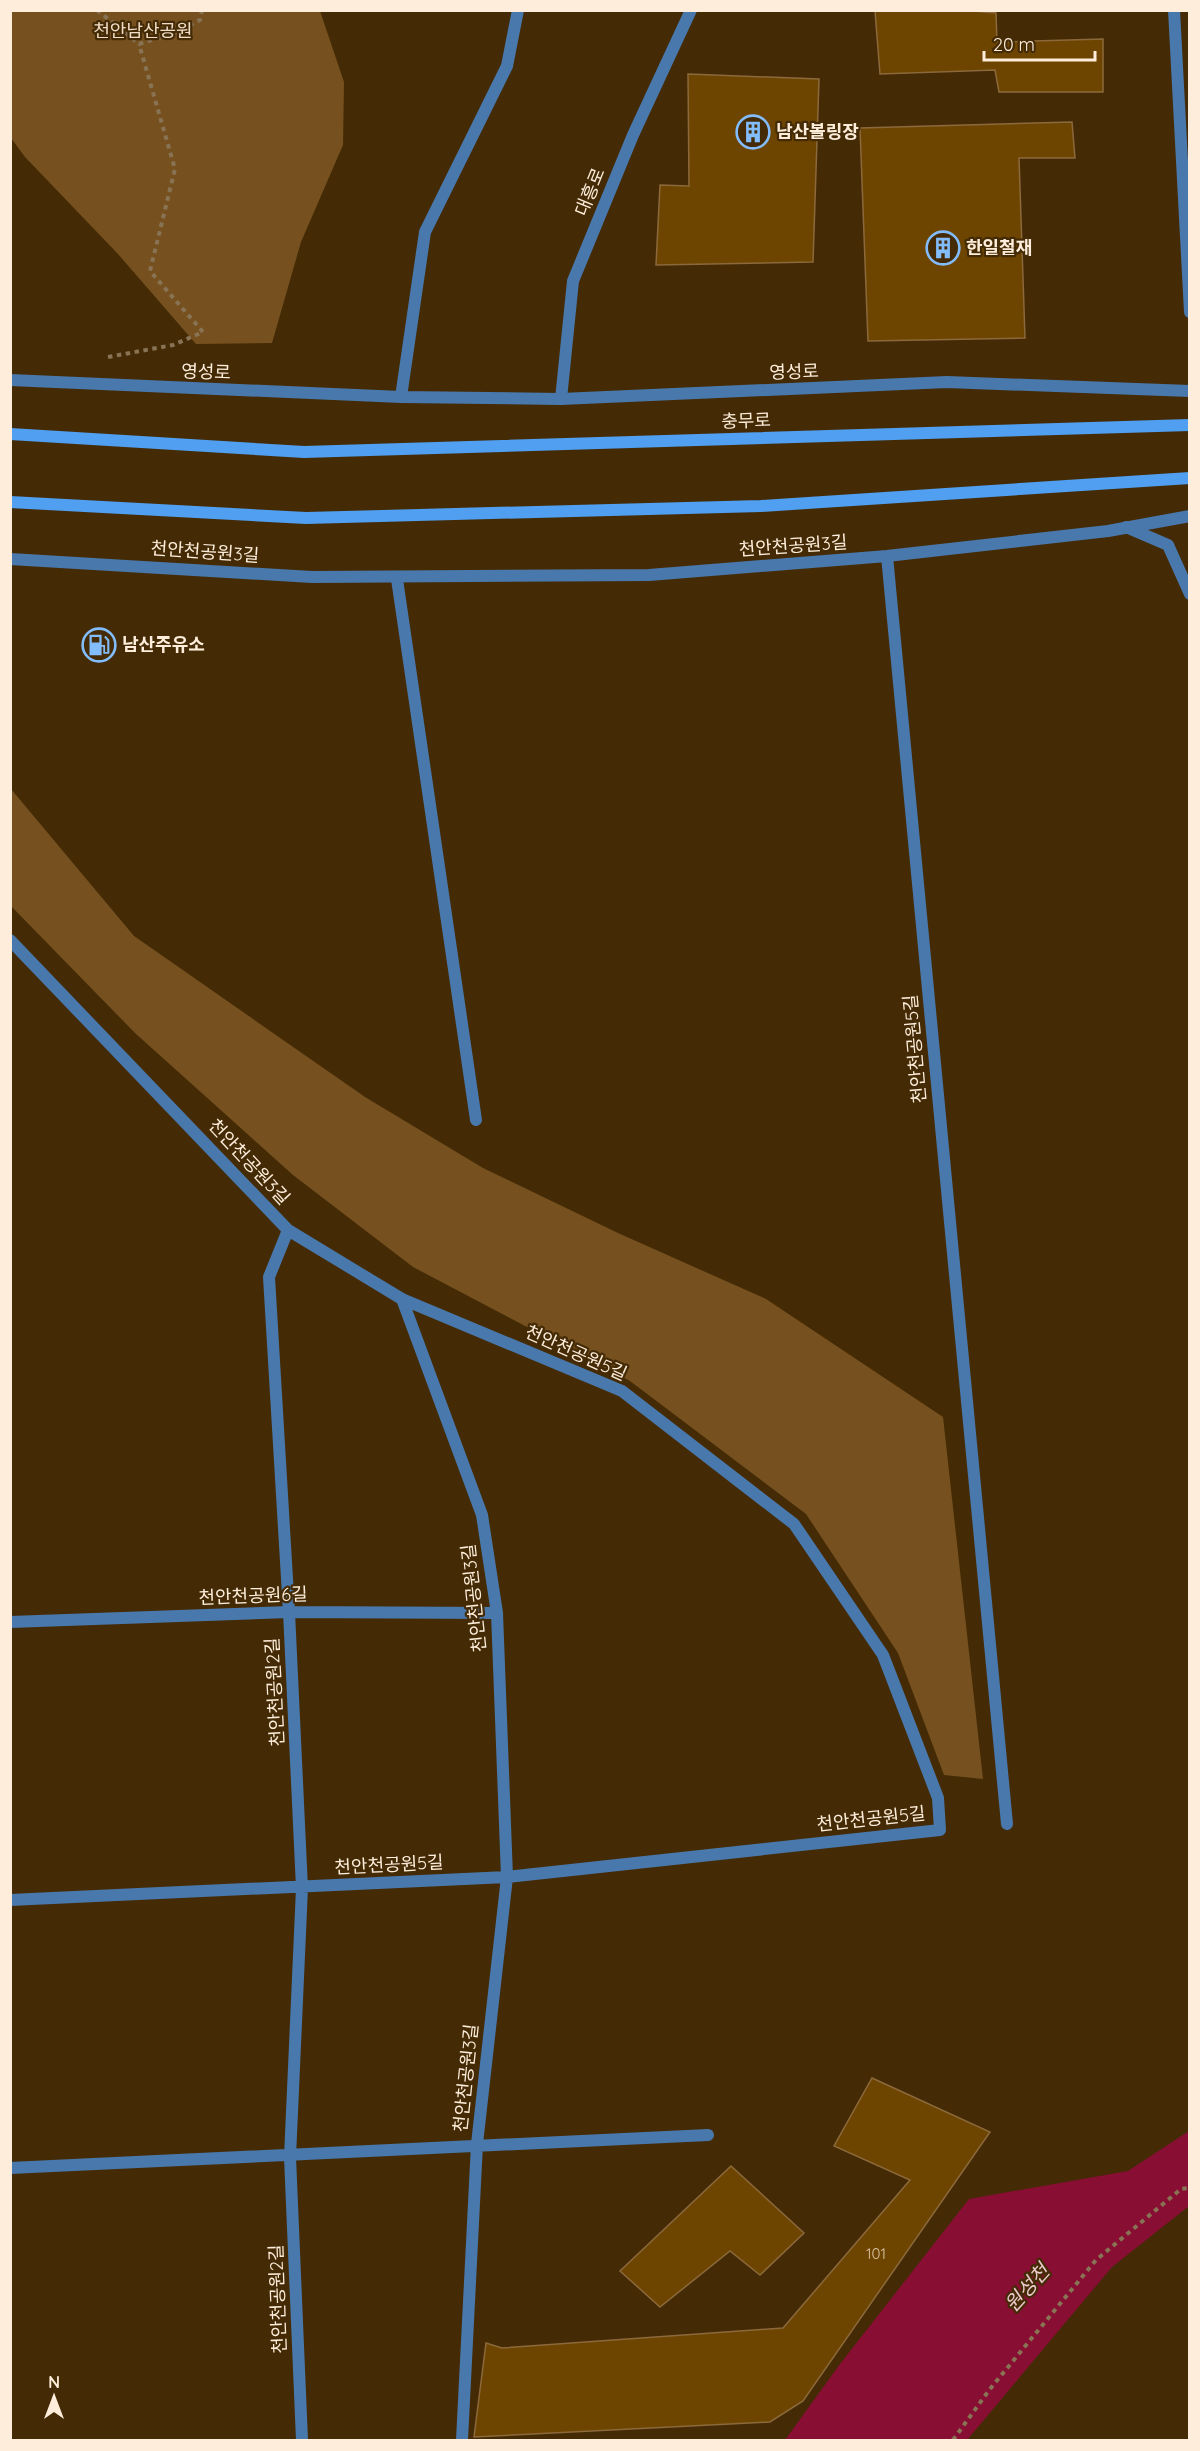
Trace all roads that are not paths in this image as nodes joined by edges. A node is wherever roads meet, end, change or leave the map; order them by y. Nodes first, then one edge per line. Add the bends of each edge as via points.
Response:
1 (518, 10) edge
2 (691, 10) edge
3 (1174, 10) edge
4 (1190, 312) edge
5 (10, 380) edge
6 (1190, 391) edge
7 (401, 397) junction
8 (561, 399) junction
9 (1190, 425) edge
10 (10, 434) edge
11 (1190, 478) edge
12 (10, 502) edge
13 (1190, 516) edge
14 (1126, 527) junction
15 (887, 556) junction
16 (10, 559) edge
17 (397, 579) junction
18 (1190, 594) edge
19 (10, 940) edge
20 (476, 1119) dead end
21 (288, 1230) junction
22 (402, 1299) junction
23 (289, 1612) junction
24 (497, 1613) junction
25 (10, 1622) edge
26 (1007, 1824) dead end
27 (507, 1877) junction
28 (302, 1888) junction
29 (10, 1900) edge
30 (708, 2135) dead end
31 (477, 2144) junction
32 (290, 2157) junction
33 (10, 2168) edge
34 (298, 2440) edge
35 (462, 2440) edge

1 - 7 street via 507,66 424,232
2 - 8 street, 대흥로 via 633,135 573,281
3 - 4 street
5 - 7 street, 영성로
6 - 8 street, 영성로 via 947,382
7 - 8 street, 영성로
9 - 10 main road, 충무로 via 304,452
11 - 12 main road via 761,506 306,518
13 - 14 street, 천안천공원3길
14 - 15 street, 천안천공원3길
14 - 18 street via 1168,545
15 - 17 street, 천안천공원3길 via 649,575
15 - 26 street, 천안천공원5길
16 - 17 street, 천안천공원3길 via 312,578
17 - 20 street
19 - 21 street, 천안천공원3길
21 - 22 street, 천안천공원3길
21 - 23 street, 천안천공원2길 via 270,1277
22 - 24 street, 천안천공원3길 via 482,1515
22 - 27 street, 천안천공원5길 via 622,1391 794,1524 883,1655 938,1797 939,1830
23 - 24 street, 천안천공원6길
23 - 25 street, 천안천공원6길
23 - 28 street, 천안천공원2길
24 - 27 street, 천안천공원3길
27 - 28 street, 천안천공원5길
27 - 31 street, 천안천공원3길
28 - 29 street, 천안천공원5길
28 - 32 street, 천안천공원2길
30 - 31 street
31 - 32 street
31 - 35 street, 천안천공원3길
32 - 33 street
32 - 34 street, 천안천공원2길

